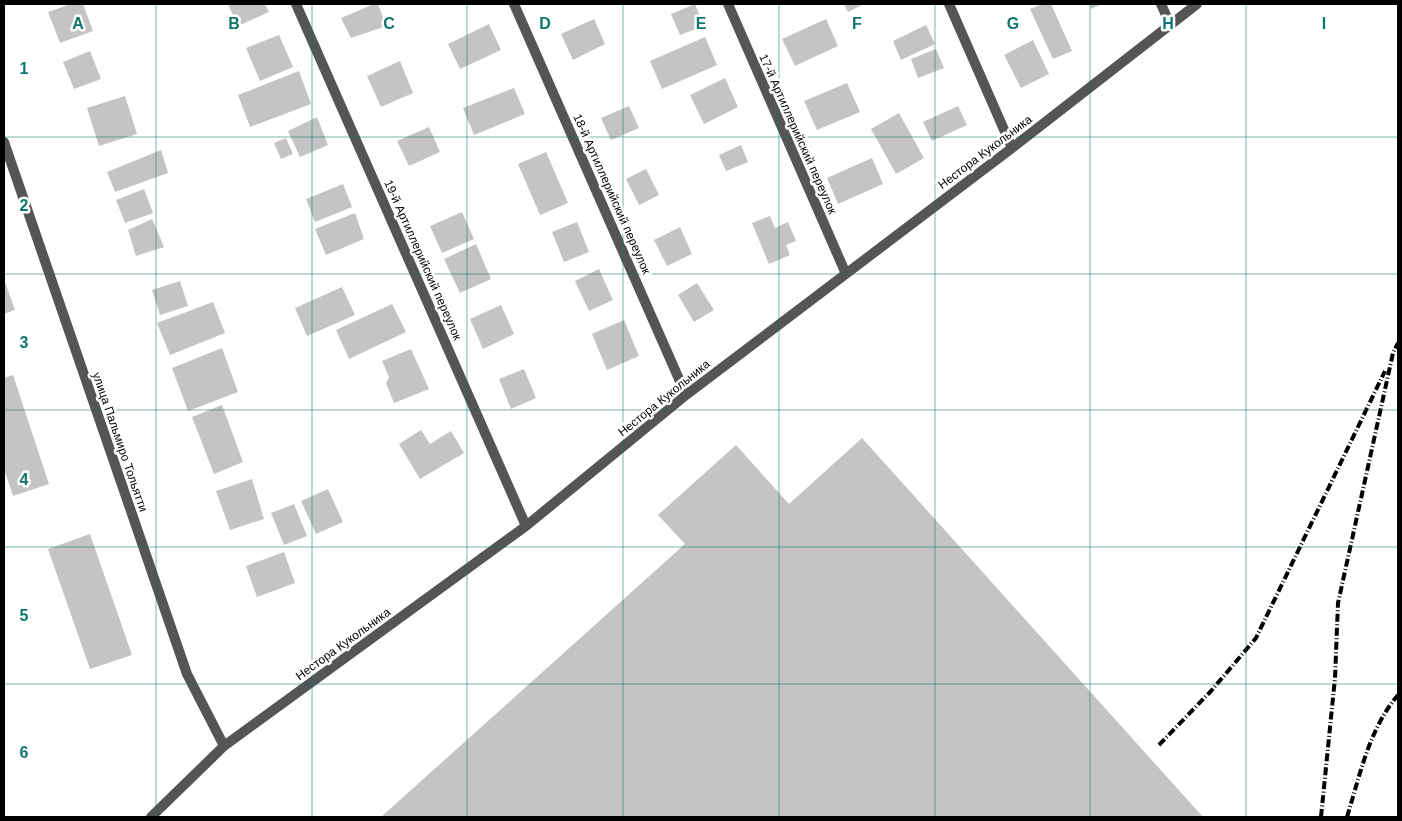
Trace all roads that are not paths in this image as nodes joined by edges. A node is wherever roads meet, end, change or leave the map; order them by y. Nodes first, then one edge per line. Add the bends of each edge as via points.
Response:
1 (296, 4) edge
2 (514, 4) edge
3 (728, 4) edge
4 (948, 4) edge
5 (1161, 4) edge
6 (1197, 4) edge
7 (1170, 24) junction
8 (4, 142) edge
9 (1012, 148) junction
10 (846, 274) junction
11 (686, 395) junction
12 (526, 526) junction
13 (224, 746) junction
14 (151, 817) edge

1 - 12 street, 19-й Артиллерийский переулок
2 - 11 street, 18-й Артиллерийский переулок
3 - 10 street, 17-й Артиллерийский переулок
4 - 9 street
5 - 7 street
6 - 7 street, Нестора Кукольника
7 - 9 street, Нестора Кукольника
8 - 13 street, улица Пальмиро Тольятти via 187,674
9 - 10 street, Нестора Кукольника
10 - 11 street, Нестора Кукольника
11 - 12 street, Нестора Кукольника
12 - 13 street, Нестора Кукольника
13 - 14 street, Нестора Кукольника

